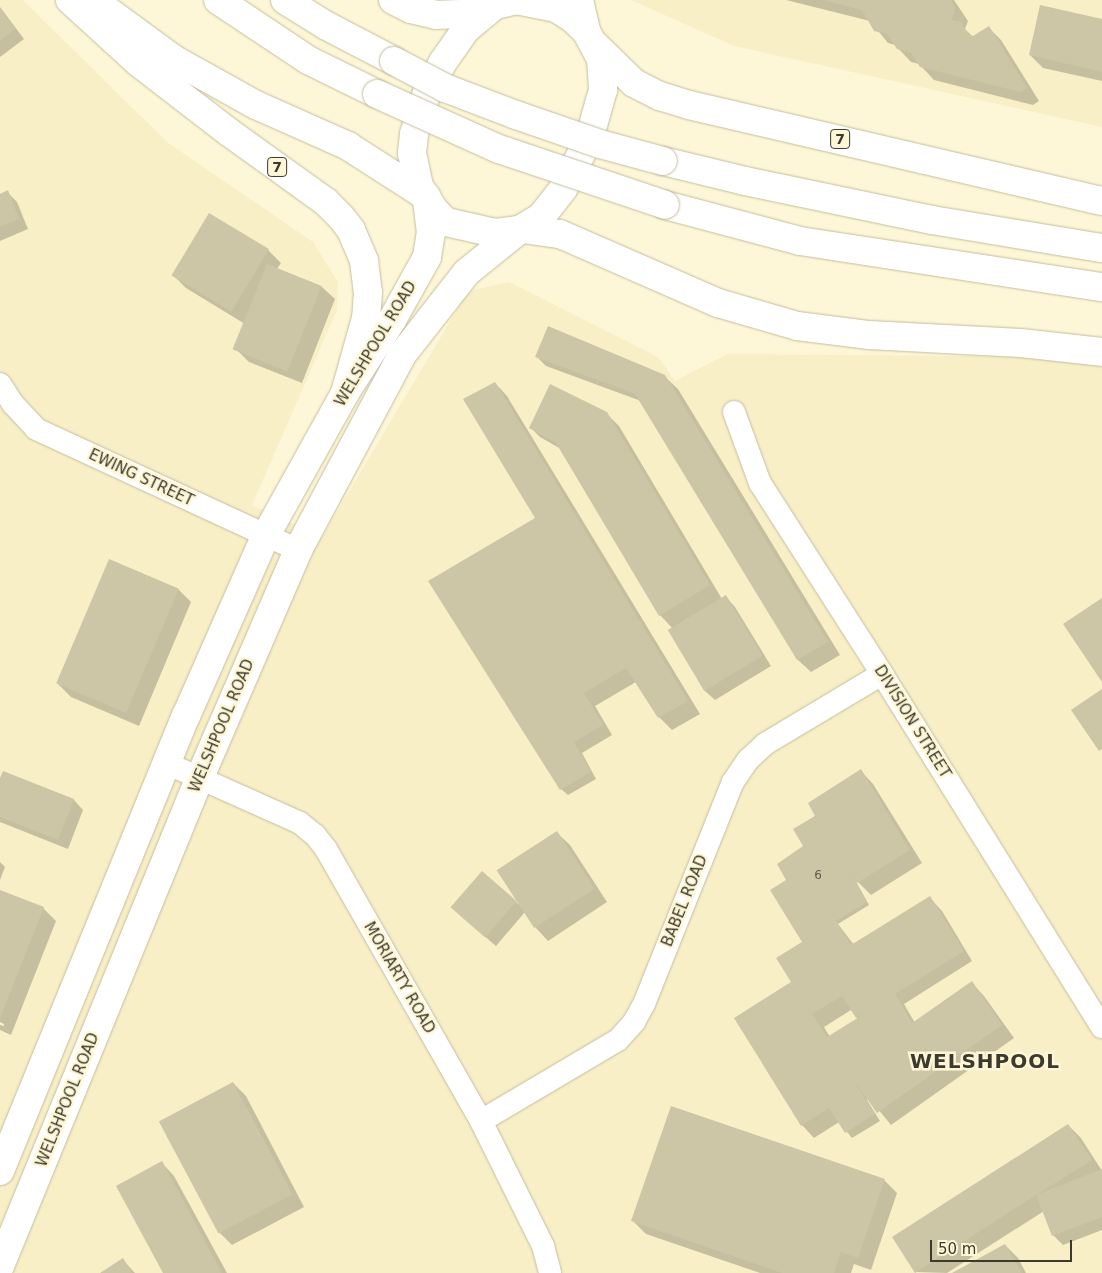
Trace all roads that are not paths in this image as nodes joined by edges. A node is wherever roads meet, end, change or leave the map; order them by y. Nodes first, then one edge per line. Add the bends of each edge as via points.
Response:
1 (70, 0) edge
2 (94, 0) edge
3 (218, 0) edge
4 (285, 0) edge
5 (393, 0) edge
6 (578, 0) edge
7 (493, 6) edge
8 (590, 38) junction
9 (426, 198) junction
10 (1102, 201) edge
11 (521, 230) junction
12 (1102, 248) edge
13 (1102, 287) edge
14 (1102, 352) edge
15 (0, 384) edge
16 (345, 392) junction
17 (734, 412) dead end
18 (266, 535) junction
19 (298, 550) junction
20 (249, 663) junction
21 (882, 674) junction
22 (186, 716) junction
23 (166, 763) junction
24 (200, 777) junction
25 (1102, 1027) edge
26 (481, 1120) junction
27 (0, 1170) edge
28 (0, 1266) edge
29 (550, 1273) edge

1 - 16 main road, 7 via 139,63 341,216 358,244 368,292 366,318
2 - 9 main road via 175,60 256,105 348,146
3 - 13 main road, bridge via 308,60 378,94 499,149 665,205 800,241
4 - 12 main road, bridge via 327,26 445,88 600,144 745,181 932,220
5 - 7 main road via 411,9 436,15
6 - 8 main road
7 - 8 main road via 516,0 547,5 564,13
7 - 9 main road via 465,30 443,62 420,110 412,153 419,186
8 - 10 main road, 7 via 634,83 670,99
8 - 11 main road, WELSHPOOL ROAD via 603,69 603,90 589,139 556,200 541,217
9 - 11 main road via 441,218 452,224 495,233
9 - 16 main road, WELSHPOOL ROAD via 431,233 427,257 392,320
11 - 14 main road via 560,234 718,303 797,326 869,335 1022,343
11 - 19 main road, WELSHPOOL ROAD via 466,273 402,355
15 - 18 street, EWING STREET via 36,429
16 - 18 main road, WELSHPOOL ROAD
17 - 21 street, DIVISION STREET via 760,483
18 - 19 street, EWING STREET
18 - 22 main road, WELSHPOOL ROAD
19 - 20 main road, WELSHPOOL ROAD
20 - 22 main road via 210,713 201,719
20 - 24 main road, WELSHPOOL ROAD
21 - 25 street, DIVISION STREET
21 - 26 street, BABEL ROAD via 764,744 748,760 733,782 644,1004 618,1040
22 - 23 main road, WELSHPOOL ROAD
23 - 24 street, MORIARTY ROAD
23 - 27 main road, WELSHPOOL ROAD
24 - 26 street, MORIARTY ROAD via 300,823 316,835
24 - 28 main road, WELSHPOOL ROAD
26 - 29 street, MORIARTY ROAD via 543,1246

